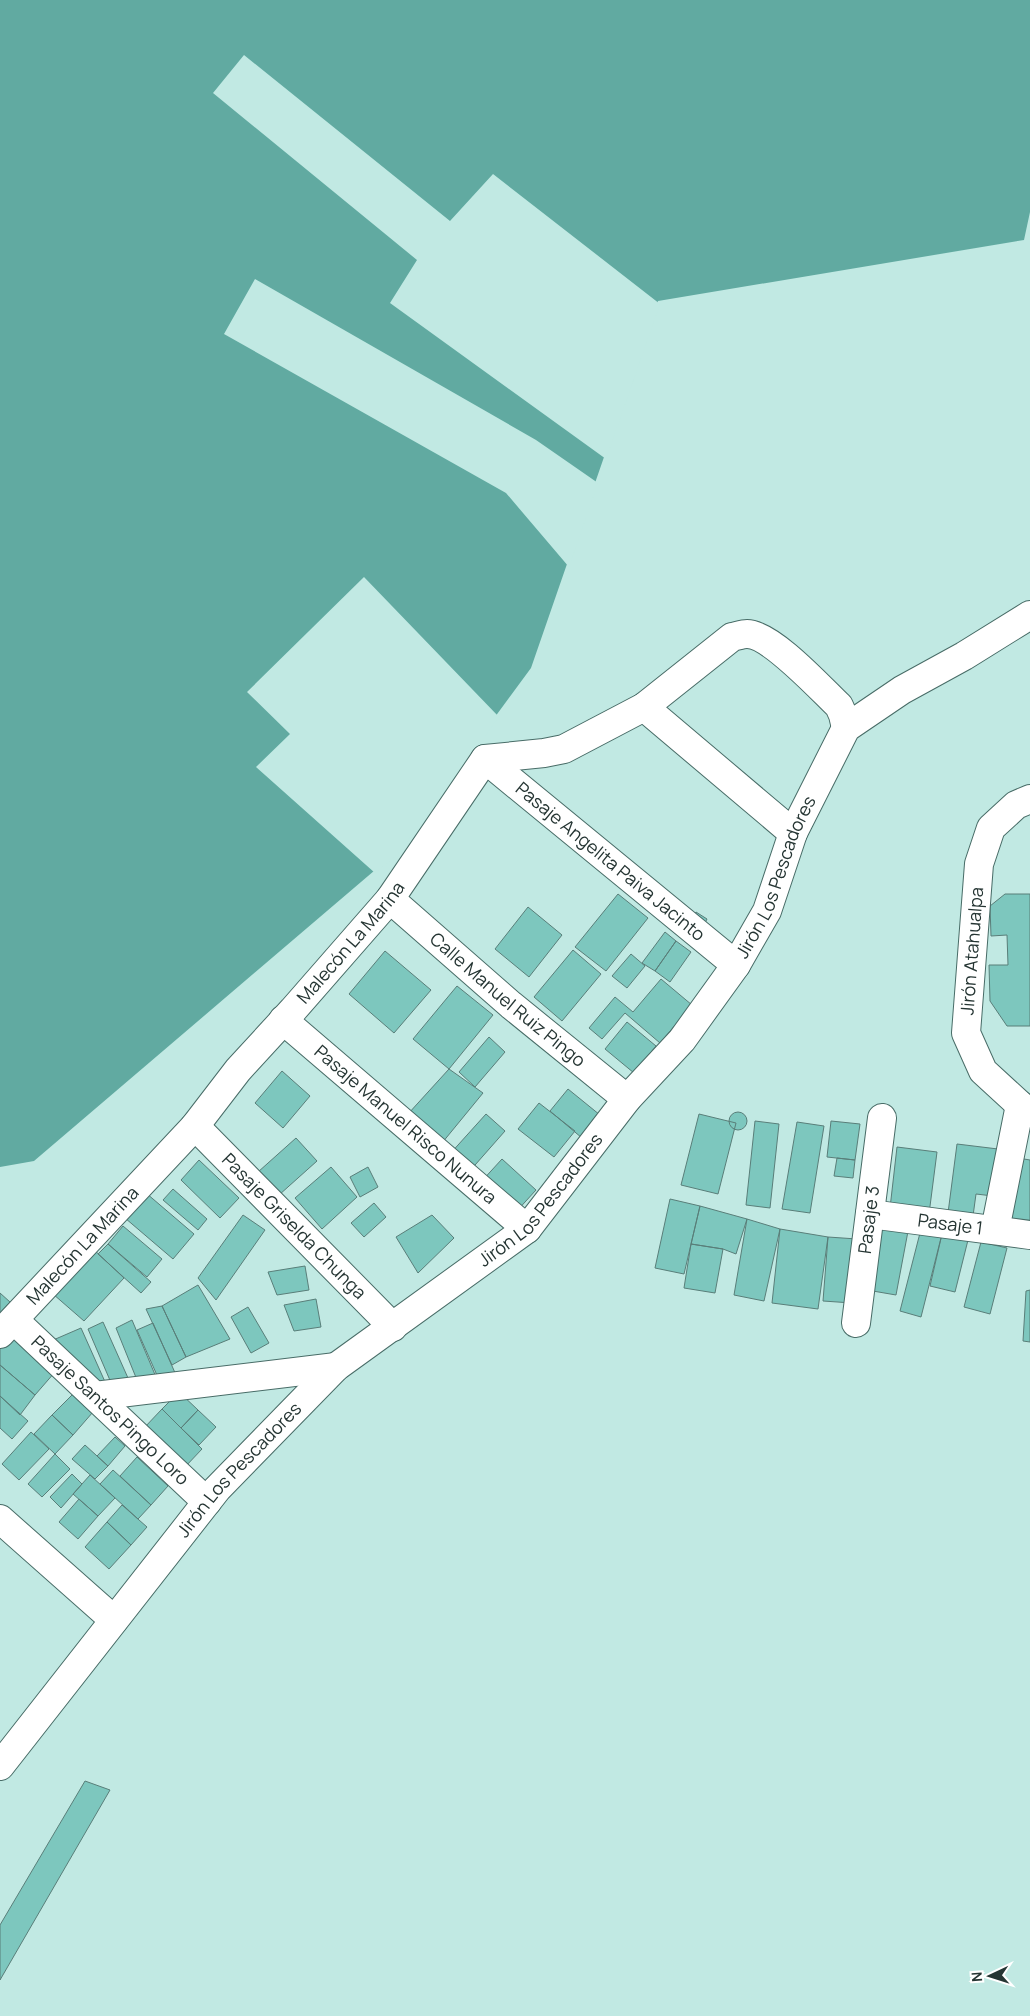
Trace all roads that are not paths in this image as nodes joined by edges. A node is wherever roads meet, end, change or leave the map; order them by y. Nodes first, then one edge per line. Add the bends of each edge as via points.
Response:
1 (1030, 615) edge
2 (644, 707) junction
3 (846, 728) junction
4 (484, 759) junction
5 (1030, 799) edge
6 (793, 833) junction
7 (390, 899) junction
8 (736, 965) junction
9 (283, 1020) junction
10 (627, 1099) junction
11 (1025, 1106) edge
12 (882, 1118) dead end
13 (195, 1126) junction
14 (870, 1214) junction
15 (526, 1229) junction
16 (995, 1230) junction
17 (1030, 1235) edge
18 (856, 1323) dead end
19 (7, 1327) edge
20 (393, 1327) junction
21 (336, 1367) junction
22 (95, 1396) junction
23 (207, 1502) junction
24 (0, 1519) edge
25 (114, 1620) junction
26 (0, 1766) edge

1 - 3 street, Jirón Los Pescadores via 902,690
2 - 3 street via 732,637 748,634 762,638 785,654 839,706
2 - 4 street via 564,749
2 - 6 street
3 - 6 street, Jirón Los Pescadores
4 - 7 street, Malecón La Marina
4 - 8 street, Pasaje Angelita Paiva Jacinto
5 - 11 street, Jirón Atahualpa via 1016,805 991,828 979,864 966,1033 983,1070
6 - 8 street, Jirón Los Pescadores via 767,911
7 - 9 street, Malecón La Marina
7 - 10 street, Calle Manuel Ruiz Pingo via 511,1005
8 - 10 street, Jirón Los Pescadores via 682,1040
9 - 13 street, Malecón La Marina via 238,1070
9 - 15 street, Pasaje Manuel Risco Nunura
10 - 15 street, Jirón Los Pescadores
11 - 16 street
12 - 14 street, Pasaje 3
13 - 19 street, Malecón La Marina
13 - 20 street, Pasaje Griselda Chunga
14 - 16 street, Pasaje 1
14 - 18 street, Pasaje 3
15 - 20 street, Jirón Los Pescadores
16 - 17 street, Pasaje 1
19 - 22 street, Pasaje Santos Pingo Loro
20 - 21 street, Jirón Los Pescadores
21 - 22 street
21 - 23 street, Jirón Los Pescadores
22 - 23 street, Pasaje Santos Pingo Loro
23 - 25 street, Jirón Los Pescadores
24 - 25 street
25 - 26 street, Jirón Los Pescadores

